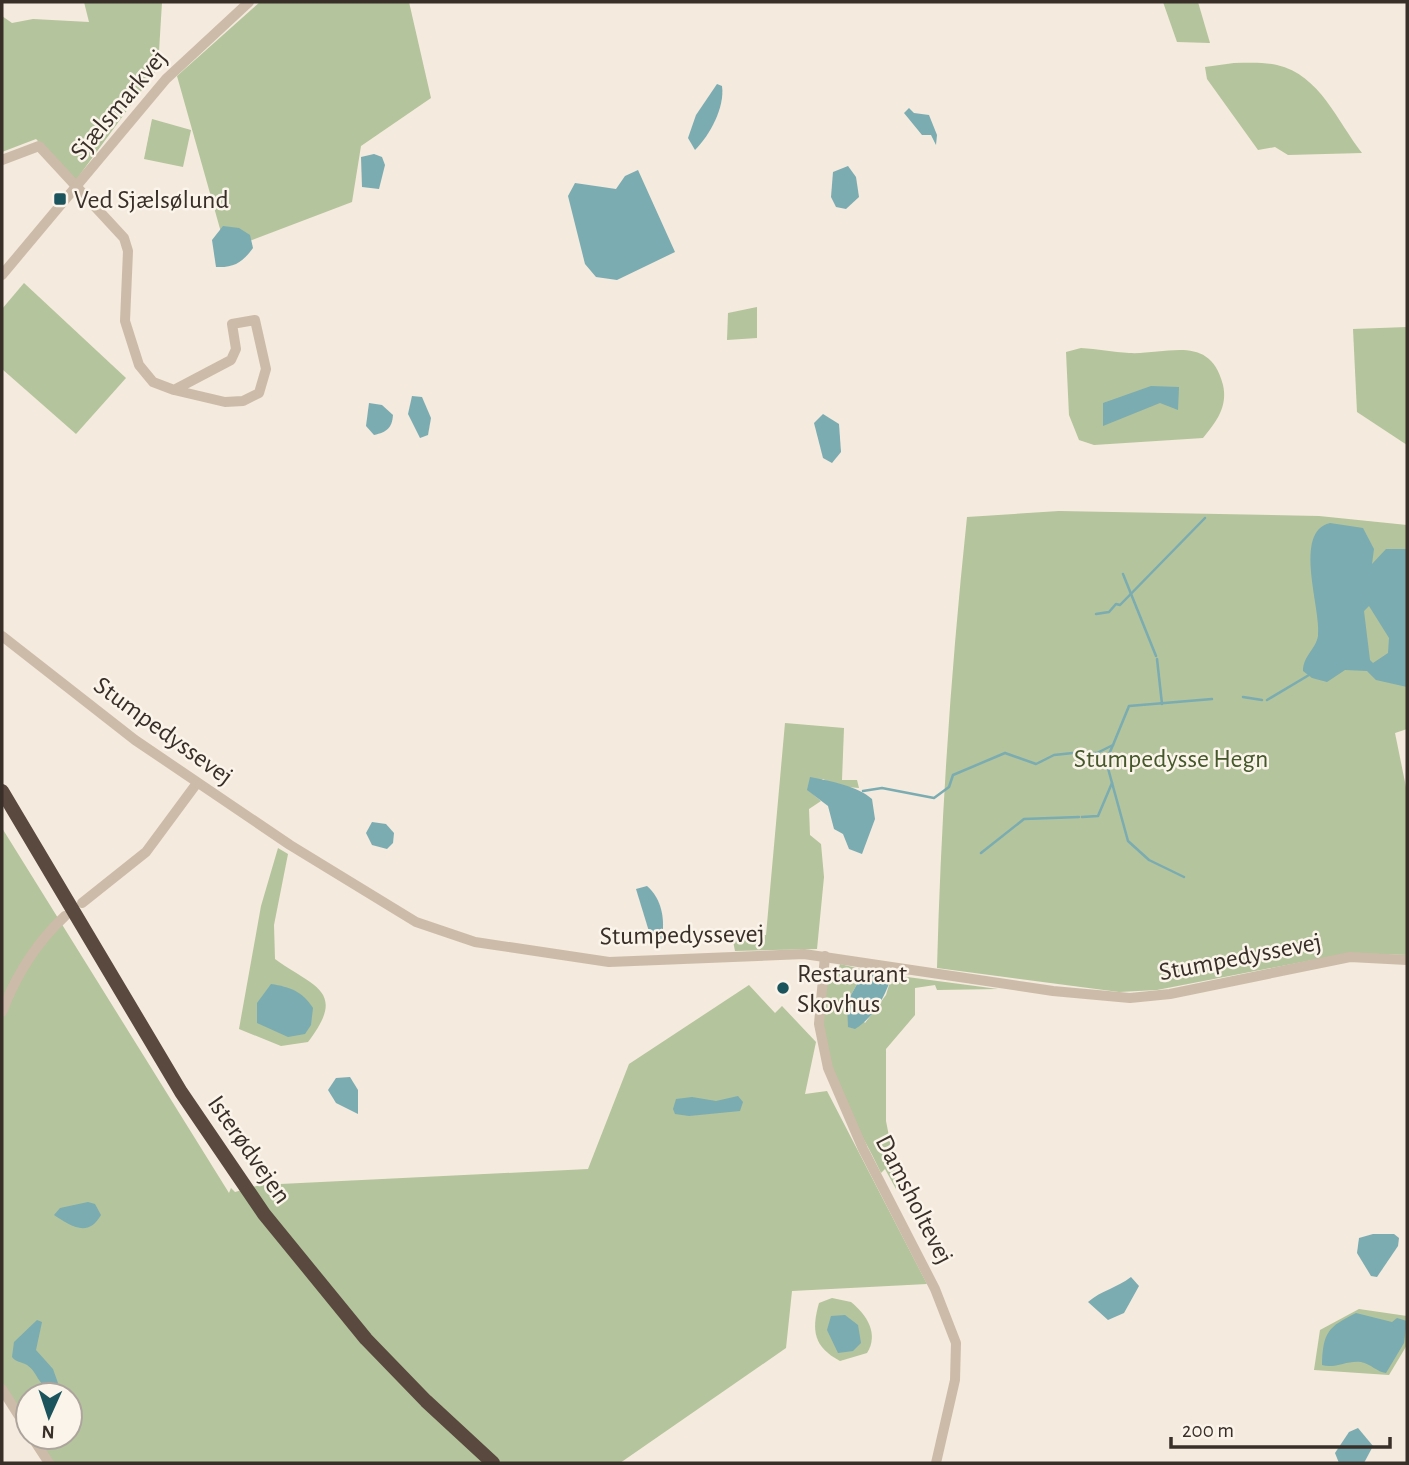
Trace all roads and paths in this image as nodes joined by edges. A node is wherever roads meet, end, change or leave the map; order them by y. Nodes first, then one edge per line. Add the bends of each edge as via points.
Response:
1 (249, 2) edge
2 (2, 160) edge
3 (78, 187) junction
4 (2, 275) edge
5 (174, 390) junction
6 (2, 636) edge
7 (197, 783) junction
8 (2, 791) edge
9 (2, 800) edge
10 (19, 822) junction
11 (82, 903) dead end
12 (65, 916) dead end
13 (825, 956) junction
14 (1407, 960) edge
15 (2, 1012) edge
16 (2, 1389) edge
17 (14, 1408) edge
18 (493, 1463) edge
19 (936, 1463) edge

1 - 3 street, Sjælsmarkvej via 166,79
2 - 3 street via 39,146
3 - 4 street, Sjælsmarkvej
3 - 5 street via 120,231 127,245 125,321 139,365 153,382
5 - 5 street via 225,402 243,401 259,393 266,369 255,320 232,324 236,349 231,360
6 - 7 street, Stumpedyssevej
7 - 11 street via 146,852
7 - 13 street, Stumpedyssevej via 301,852 442,933 609,961
8 - 10 highway, Isterødvejen
9 - 10 highway, Isterødvejen
10 - 18 highway, Isterødvejen via 181,1092 264,1214 366,1339
12 - 15 street via 45,934 23,966
13 - 14 street, Stumpedyssevej via 1130,998 1160,996 1350,957
13 - 19 street, Damsholtevej via 819,1024 828,1068 863,1149 935,1289 956,1343 955,1380
16 - 17 street

